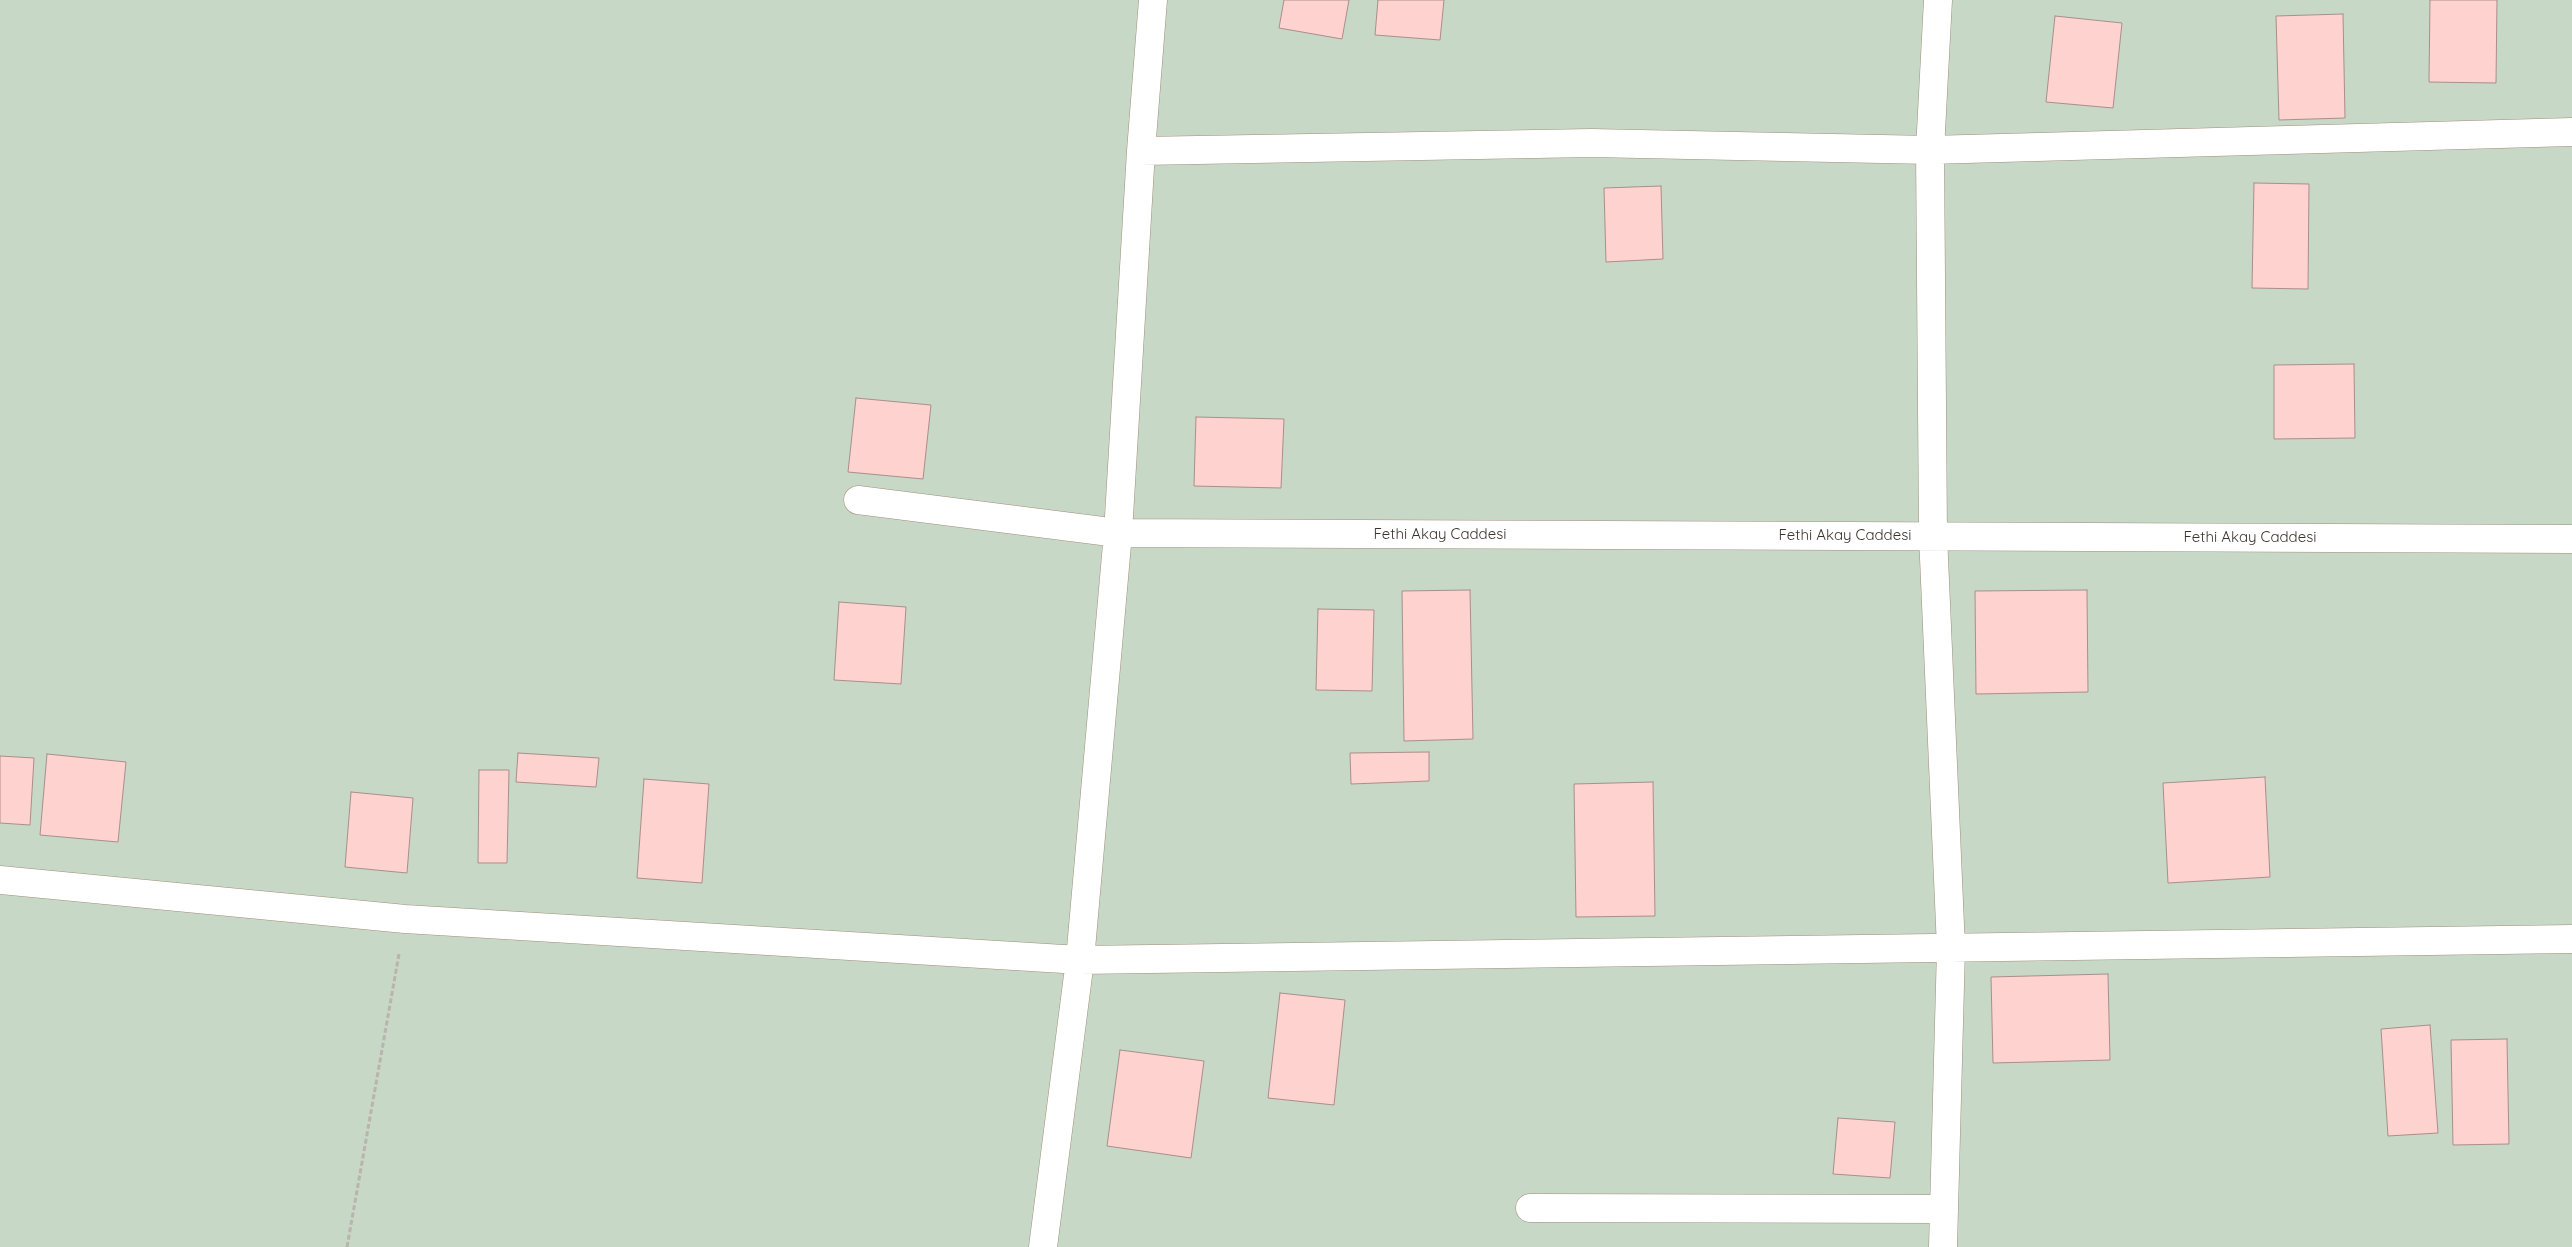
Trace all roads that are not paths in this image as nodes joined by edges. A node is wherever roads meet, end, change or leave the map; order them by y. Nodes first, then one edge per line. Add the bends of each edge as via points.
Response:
1 (1153, 0) edge
2 (1938, 0) edge
3 (2572, 132) edge
4 (1930, 150) junction
5 (1141, 151) junction
6 (858, 500) dead end
7 (1118, 533) junction
8 (1933, 535) junction
9 (2572, 540) edge
10 (0, 880) edge
11 (2572, 939) edge
12 (1951, 948) junction
13 (1080, 960) junction
14 (1530, 1208) dead end
15 (1944, 1209) junction
16 (1043, 1247) edge
17 (1943, 1247) edge

1 - 5 street
2 - 4 street
3 - 4 street
4 - 5 street via 1591,143
4 - 8 street
5 - 7 street
6 - 7 street, Fethi Akay Caddesi
7 - 8 street, Fethi Akay Caddesi
7 - 13 street
8 - 9 street, Fethi Akay Caddesi
8 - 12 street
10 - 13 street via 405,919
11 - 12 street
12 - 13 street
12 - 15 street
13 - 16 street
14 - 15 street
15 - 17 street

